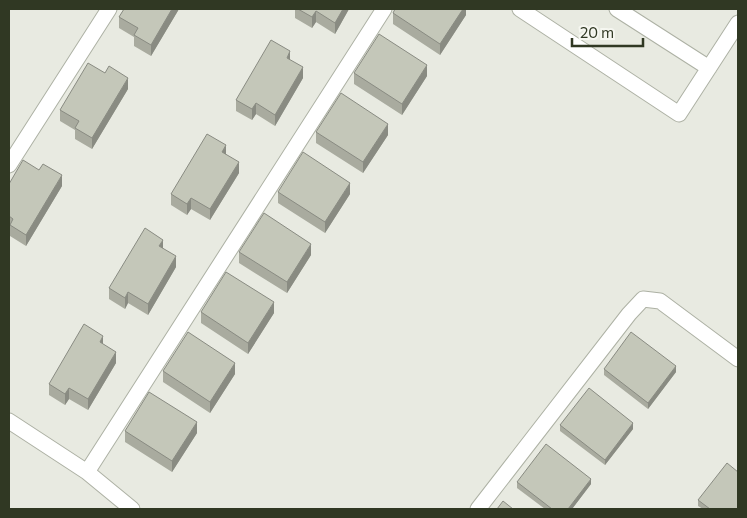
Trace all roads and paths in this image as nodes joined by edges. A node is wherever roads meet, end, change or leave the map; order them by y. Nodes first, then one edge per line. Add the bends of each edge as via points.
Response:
1 (109, 9) edge
2 (384, 9) edge
3 (520, 9) edge
4 (616, 9) edge
5 (738, 23) edge
6 (709, 68) junction
7 (9, 165) edge
8 (738, 359) edge
9 (9, 421) edge
10 (87, 472) junction
11 (132, 509) edge
12 (478, 509) edge

1 - 7 street
2 - 10 street
3 - 6 street via 679,114
4 - 6 street
5 - 6 street
8 - 12 street via 660,301 643,300
9 - 10 street
10 - 11 street

